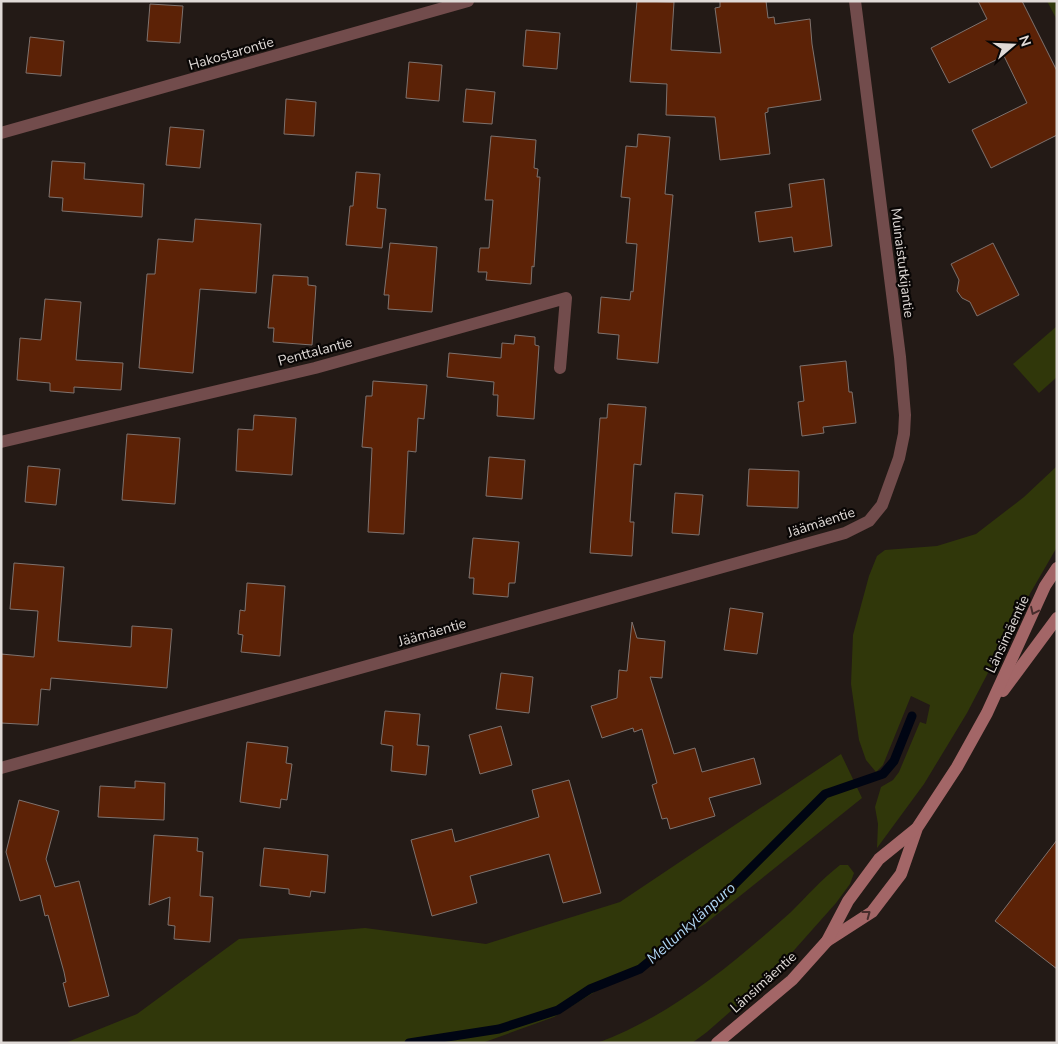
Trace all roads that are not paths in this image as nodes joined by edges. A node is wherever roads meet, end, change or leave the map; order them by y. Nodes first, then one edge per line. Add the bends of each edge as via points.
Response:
1 (468, 1) edge
2 (855, 1) edge
3 (1, 133) edge
4 (560, 368) dead end
5 (1, 442) edge
6 (869, 521) joint
7 (1057, 568) edge
8 (1057, 618) edge
9 (987, 713) junction
10 (1, 768) edge
11 (917, 828) junction
12 (827, 941) junction
13 (717, 1043) edge

1 - 3 street, Hakostarontie
2 - 6 street, Muinaistutkijantie via 905,416 896,466 882,505
4 - 5 street, Penttalantie via 566,298 315,368
6 - 10 street, Jäämäentie via 828,538
7 -> 9 main road, Länsimäentie
8 - 9 main road, Länsimäentie
9 - 11 main road, Länsimäentie
11 - 12 main road, Länsimäentie via 879,859 848,901
12 -> 11 main road, Länsimäentie via 872,912 884,897 901,874
12 - 13 main road, Länsimäentie via 792,980

